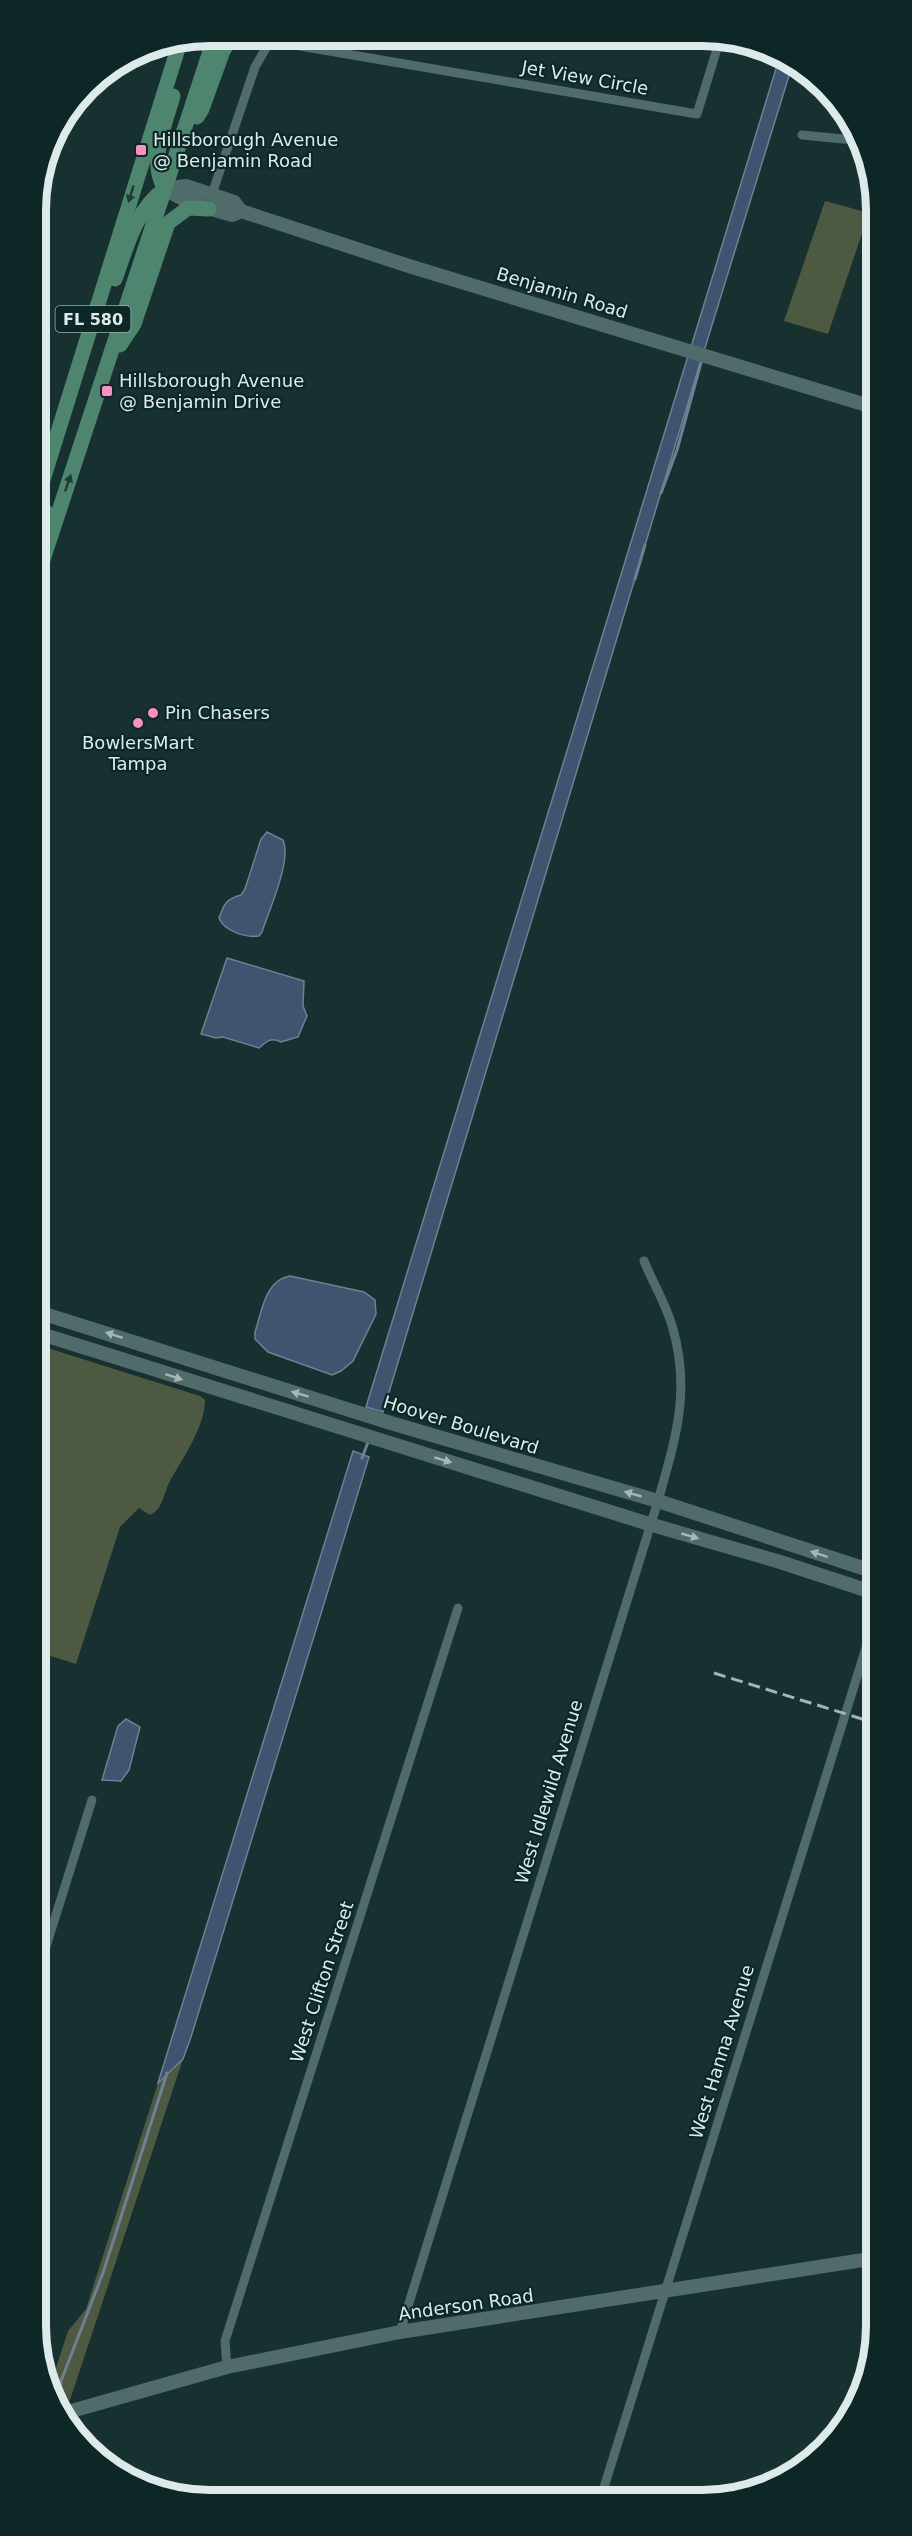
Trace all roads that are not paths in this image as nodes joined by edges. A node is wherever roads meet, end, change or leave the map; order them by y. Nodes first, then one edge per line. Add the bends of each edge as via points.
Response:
1 (212, 46) edge
2 (226, 46) edge
3 (267, 46) edge
4 (300, 46) edge
5 (717, 48) edge
6 (184, 49) edge
7 (177, 50) edge
8 (184, 134) junction
9 (802, 135) dead end
10 (850, 140) edge
11 (165, 189) junction
12 (211, 201) junction
13 (109, 363) junction
14 (866, 405) edge
15 (58, 430) junction
16 (47, 468) edge
17 (47, 549) edge
18 (644, 1261) dead end
19 (46, 1315) edge
20 (46, 1336) edge
21 (658, 1501) junction
22 (649, 1524) junction
23 (865, 1569) edge
24 (865, 1590) edge
25 (458, 1608) dead end
26 (865, 1649) edge
27 (92, 1800) dead end
28 (46, 1946) edge
29 (865, 2260) edge
30 (666, 2291) junction
31 (400, 2332) junction
32 (227, 2367) junction
33 (74, 2410) edge
34 (603, 2490) edge

1 - 8 main road, FL 580
2 - 8 main road via 202,110
3 - 12 street via 255,67
4 - 5 street, Jet View Circle via 697,114
6 - 11 main road via 157,158 158,178
7 -> 15 main road, FL 580
8 - 11 main road, FL 580
9 - 10 street
11 - 12 main road, Benjamin Road via 183,201
11 - 13 main road, FL 580
11 - 15 main road via 151,199 141,214
12 - 13 main road via 188,208 168,223 134,324
12 - 14 main road, Benjamin Road via 232,215 241,211
17 -> 13 main road, FL 580
15 - 16 main road, FL 580
18 - 21 street, West Idlewild Avenue via 673,1328 682,1381 680,1418
21 -> 19 main road, Hoover Boulevard via 394,1424
20 -> 22 main road, Hoover Boulevard
21 - 22 street, West Idlewild Avenue
23 -> 21 main road, Hoover Boulevard
22 -> 24 main road, Hoover Boulevard
22 - 31 street, West Idlewild Avenue
25 - 32 street, West Clifton Street via 228,2332
26 - 30 street, West Hanna Avenue
27 - 28 street
29 - 30 main road, Anderson Road
30 - 31 main road, Anderson Road
30 - 34 street, West Hanna Avenue
31 - 32 main road, Anderson Road
32 - 33 main road, Anderson Road

